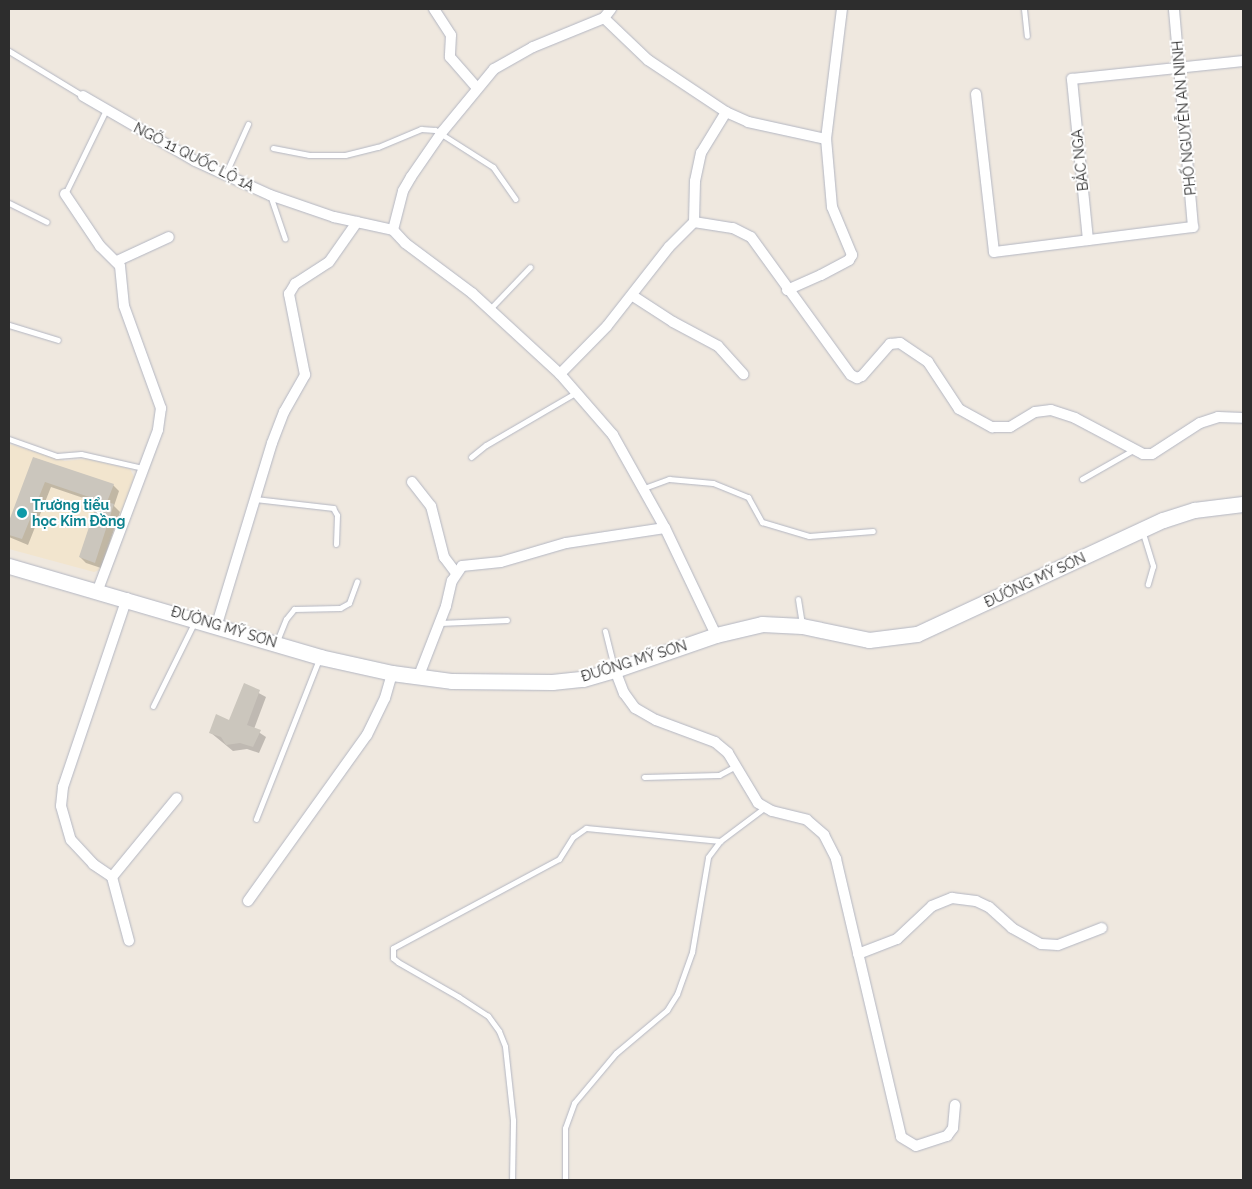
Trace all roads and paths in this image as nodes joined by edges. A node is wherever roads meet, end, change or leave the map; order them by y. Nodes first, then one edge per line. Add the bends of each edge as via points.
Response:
1 (434, 9) edge
2 (611, 9) edge
3 (842, 9) edge
4 (1024, 9) edge
5 (1174, 9) edge
6 (604, 18) junction
7 (1027, 36) dead end
8 (9, 50) edge
9 (1243, 61) edge
10 (1180, 66) junction
11 (477, 88) junction
12 (976, 94) dead end
13 (83, 96) joint
14 (106, 110) junction
15 (726, 112) junction
16 (248, 124) dead end
17 (442, 132) junction
18 (826, 138) junction
19 (273, 148) dead end
20 (225, 175) junction
21 (65, 194) joint
22 (270, 195) junction
23 (514, 199) dead end
24 (9, 203) edge
25 (47, 222) dead end
26 (357, 222) junction
27 (694, 222) junction
28 (393, 230) junction
29 (169, 238) dead end
30 (285, 239) dead end
31 (1088, 240) junction
32 (118, 262) junction
33 (530, 267) dead end
34 (787, 290) junction
35 (633, 296) junction
36 (490, 309) junction
37 (9, 325) edge
38 (58, 340) dead end
39 (560, 374) junction
40 (743, 374) dead end
41 (575, 392) junction
42 (1243, 418) edge
43 (9, 439) edge
44 (1134, 450) junction
45 (470, 457) dead end
46 (143, 468) junction
47 (1082, 479) dead end
48 (412, 482) dead end
49 (644, 488) junction
50 (254, 499) junction
51 (1243, 504) edge
52 (665, 528) junction
53 (1142, 530) junction
54 (873, 531) dead end
55 (336, 544) dead end
56 (9, 566) edge
57 (456, 573) junction
58 (356, 581) dead end
59 (1148, 584) dead end
60 (98, 590) junction
61 (127, 598) junction
62 (798, 599) dead end
63 (196, 618) junction
64 (507, 620) dead end
65 (217, 624) junction
66 (438, 624) junction
67 (802, 626) junction
68 (605, 631) dead end
69 (716, 635) junction
70 (276, 643) junction
71 (320, 656) junction
72 (615, 670) junction
73 (392, 673) junction
74 (418, 678) junction
75 (153, 706) dead end
76 (736, 766) junction
77 (644, 778) dead end
78 (177, 798) dead end
79 (764, 808) junction
80 (256, 819) dead end
81 (720, 841) junction
82 (112, 877) junction
83 (248, 901) dead end
84 (1102, 928) dead end
85 (129, 941) dead end
86 (858, 954) junction
87 (955, 1105) dead end
88 (512, 1180) edge
89 (565, 1180) edge

1 - 11 street via 451,35 450,57
2 - 6 street
3 - 18 street
4 - 7 lane
5 - 10 street, PHỐ NGUYỄN AN NINH
6 - 11 street via 510,58 494,69
6 - 15 street via 648,60
8 - 13 lane, NGÕ 11 QUỐC LỘ 1A
9 - 10 street
10 - 31 street, PHỐ NGUYỄN AN NINH via 1194,227
10 - 31 street, BẮC NGA via 1072,80
11 - 17 street
12 - 31 street via 994,252
13 - 14 street, NGÕ 11 QUỐC LỘ 1A
14 - 20 street, NGÕ 11 QUỐC LỘ 1A
14 - 21 lane
15 - 18 street via 748,122
15 - 27 street via 701,153
16 - 20 lane
17 - 19 lane via 421,129 378,147 345,155 309,155
17 - 23 lane via 493,166
17 - 28 street via 404,191
18 - 34 street via 832,207 852,255 849,260
20 - 22 street, NGÕ 11 QUỐC LỘ 1A
21 - 32 street via 100,246
22 - 26 street, NGÕ 11 QUỐC LỘ 1A
22 - 30 lane
24 - 25 lane
26 - 28 street, NGÕ 11 QUỐC LỘ 1A
26 - 50 street via 329,262 291,288 288,301 304,375 284,412
27 - 34 street via 733,228 751,237
27 - 35 street via 669,247
28 - 36 street via 405,243
29 - 32 street
32 - 46 street via 124,306 161,408 158,430
33 - 36 lane
34 - 44 street via 846,370 857,378 890,344 900,343 928,362 959,409 980,422 1002,429 1036,412 1050,410 1075,418
35 - 39 street
35 - 40 street via 667,319 718,346
36 - 39 street
37 - 38 lane
39 - 41 street
41 - 45 lane via 486,444
41 - 49 street via 613,435
42 - 44 street via 1218,417 1200,423 1152,454
43 - 46 lane via 57,456 81,454
44 - 47 lane
46 - 60 street
48 - 57 street via 431,506 444,558
49 - 52 street
49 - 54 lane via 669,479 713,483 748,497 762,522 809,536
50 - 55 lane via 332,508 337,515
50 - 65 street
51 - 53 street, ĐƯỜNG MỸ SƠN via 1194,510
52 - 57 street via 566,543 501,562 468,563
52 - 69 street
53 - 59 lane via 1152,557
53 - 67 street, ĐƯỜNG MỸ SƠN via 917,634 868,640
56 - 60 street, ĐƯỜNG MỸ SƠN
57 - 66 street
58 - 70 lane via 349,603 340,608 294,609
60 - 61 street, ĐƯỜNG MỸ SƠN
61 - 63 street, ĐƯỜNG MỸ SƠN
61 - 82 street via 61,798 71,840 93,864
62 - 67 lane
63 - 65 street, ĐƯỜNG MỸ SƠN
63 - 75 lane
64 - 66 lane
65 - 70 street, ĐƯỜNG MỸ SƠN
66 - 74 street
67 - 69 street, ĐƯỜNG MỸ SƠN via 762,624
68 - 72 lane
69 - 72 street, ĐƯỜNG MỸ SƠN
70 - 71 street, ĐƯỜNG MỸ SƠN
71 - 73 street, ĐƯỜNG MỸ SƠN
71 - 80 lane
72 - 74 street, ĐƯỜNG MỸ SƠN via 583,679 552,682
72 - 76 street via 624,693 635,708 656,720 715,742 728,753
73 - 74 street, ĐƯỜNG MỸ SƠN
73 - 83 street via 385,698 367,735
76 - 77 lane via 719,775
76 - 79 street
78 - 82 street
79 - 81 lane
79 - 86 street via 807,820 832,847
81 - 88 lane via 586,828 573,837 559,859 393,948 393,958 398,962 488,1016 499,1031 505,1046 513,1120
81 - 89 lane via 705,867 692,952 677,994 657,1021 616,1053 574,1103 565,1128
82 - 85 street
84 - 86 street via 1058,945 1041,944 1012,928 989,907 970,899 952,898 932,906 897,939
86 - 87 street via 901,1137 916,1146 947,1136 953,1128

